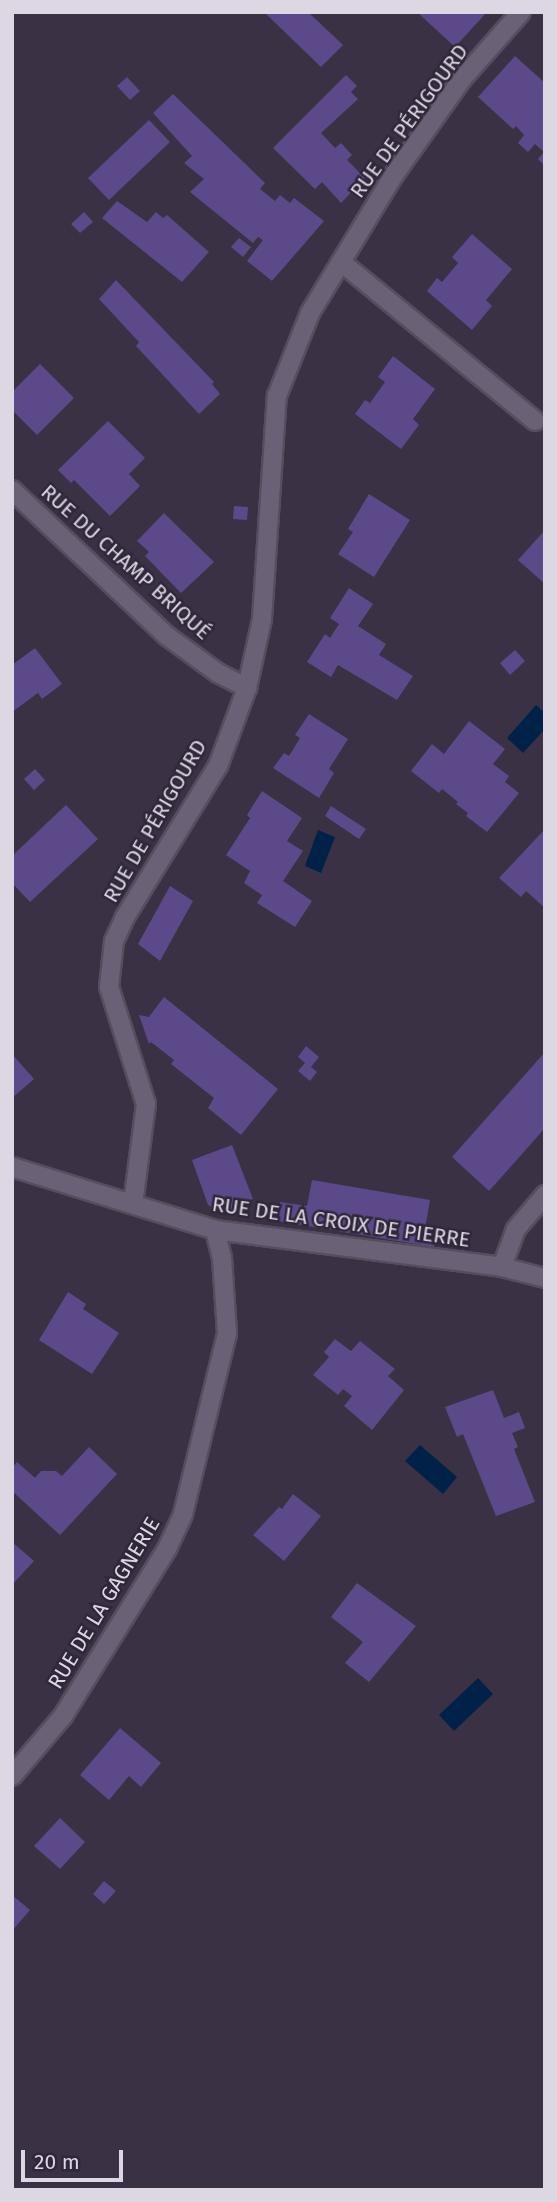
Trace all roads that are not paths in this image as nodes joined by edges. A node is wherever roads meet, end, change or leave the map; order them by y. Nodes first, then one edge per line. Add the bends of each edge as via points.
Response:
1 (521, 12) edge
2 (341, 262) junction
3 (535, 421) dead end
4 (12, 489) edge
5 (247, 688) junction
6 (12, 1167) edge
7 (545, 1195) edge
8 (133, 1204) junction
9 (215, 1230) junction
10 (502, 1267) junction
11 (545, 1278) edge
12 (12, 1776) edge

1 - 2 street, RUE DE PÉRIGOURD via 462,79 394,175
2 - 3 street
2 - 5 street, RUE DE PÉRIGOURD via 310,313 277,396 262,619
4 - 5 street, RUE DU CHAMP BRIQUÉ via 167,636
5 - 8 street, RUE DE PÉRIGOURD via 218,766 114,941 109,987 146,1104
6 - 8 street, RUE DE LA CROIX DE PIERRE
7 - 10 street via 516,1229
8 - 9 street, RUE DE LA CROIX DE PIERRE
9 - 10 street, RUE DE LA CROIX DE PIERRE
9 - 12 street, RUE DE LA GAGNERIE via 222,1258 227,1333 183,1514 167,1549 63,1716
10 - 11 street, RUE DE LA CROIX DE PIERRE

